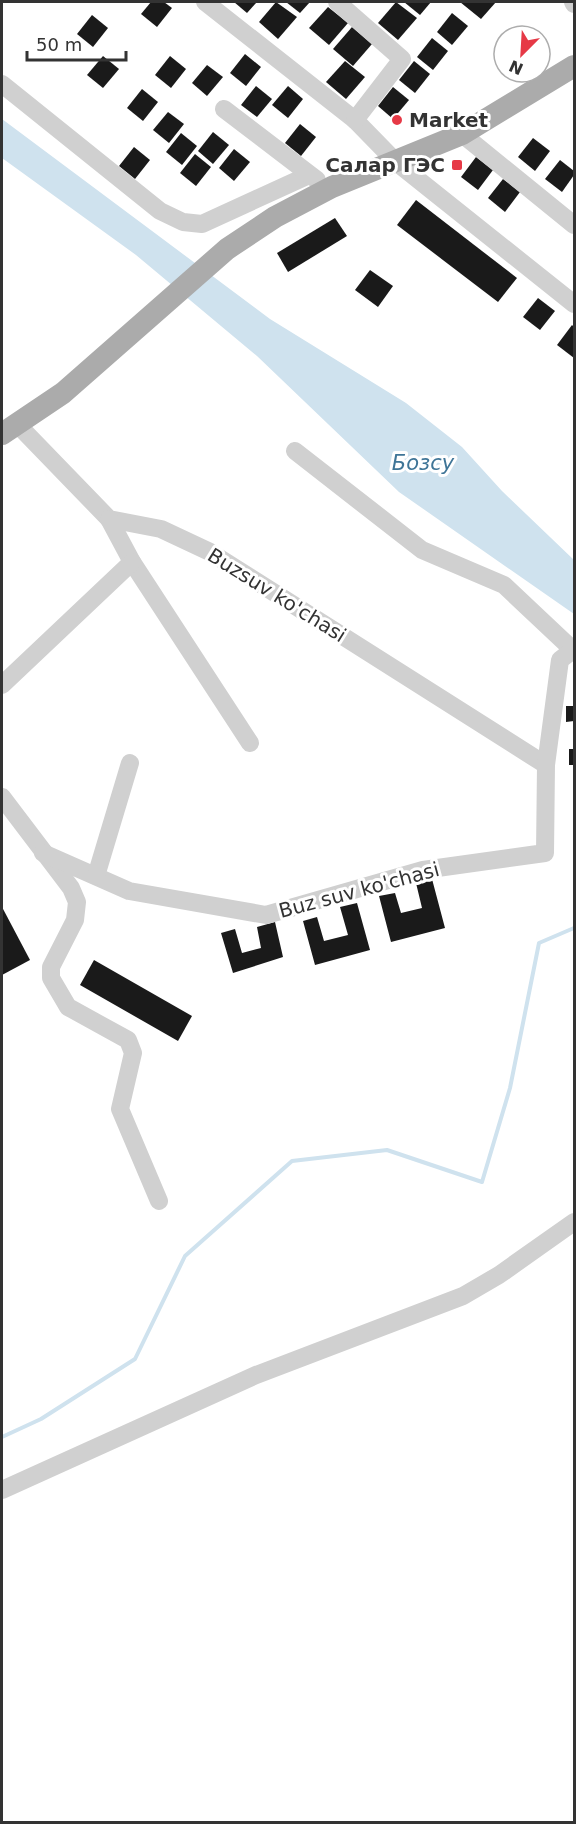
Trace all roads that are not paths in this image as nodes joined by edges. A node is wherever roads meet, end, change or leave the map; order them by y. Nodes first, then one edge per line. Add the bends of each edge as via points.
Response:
1 (205, 2) edge
2 (337, 2) edge
3 (574, 66) edge
4 (2, 84) edge
5 (224, 109) dead end
6 (355, 120) junction
7 (462, 135) junction
8 (396, 162) junction
9 (309, 176) junction
10 (332, 187) junction
11 (574, 225) edge
12 (574, 304) edge
13 (10, 429) edge
14 (295, 451) dead end
15 (109, 519) junction
16 (132, 562) junction
17 (574, 650) edge
18 (2, 685) edge
19 (250, 743) dead end
20 (130, 763) dead end
21 (546, 765) junction
22 (4, 804) edge
23 (44, 853) junction
24 (96, 876) junction
25 (159, 1201) dead end
26 (574, 1222) edge
27 (2, 1490) edge

1 - 6 street
2 - 6 street via 402,59
3 - 7 main road
4 - 9 street via 160,211 183,222 202,224
5 - 9 street
6 - 8 street
7 - 8 main road
7 - 11 street
8 - 10 main road
8 - 12 street
9 - 10 street
10 - 13 main road via 275,217 227,249 63,393
13 - 15 street
14 - 17 street via 422,550 504,585
15 - 16 street
15 - 21 street, Buzsuv ko'chasi via 161,529 210,552
16 - 18 street
16 - 19 street
17 - 21 street, Buz suv ko'chasi via 560,660
20 - 24 street
21 - 24 street, Buz suv ko'chasi via 546,853 423,870 266,915 129,891
22 - 23 street
23 - 24 street, Buz suv ko'chasi
23 - 25 street via 77,902 75,920 51,967 51,978 68,1007 128,1040 133,1053 120,1109
26 - 27 street via 463,1296 256,1375

